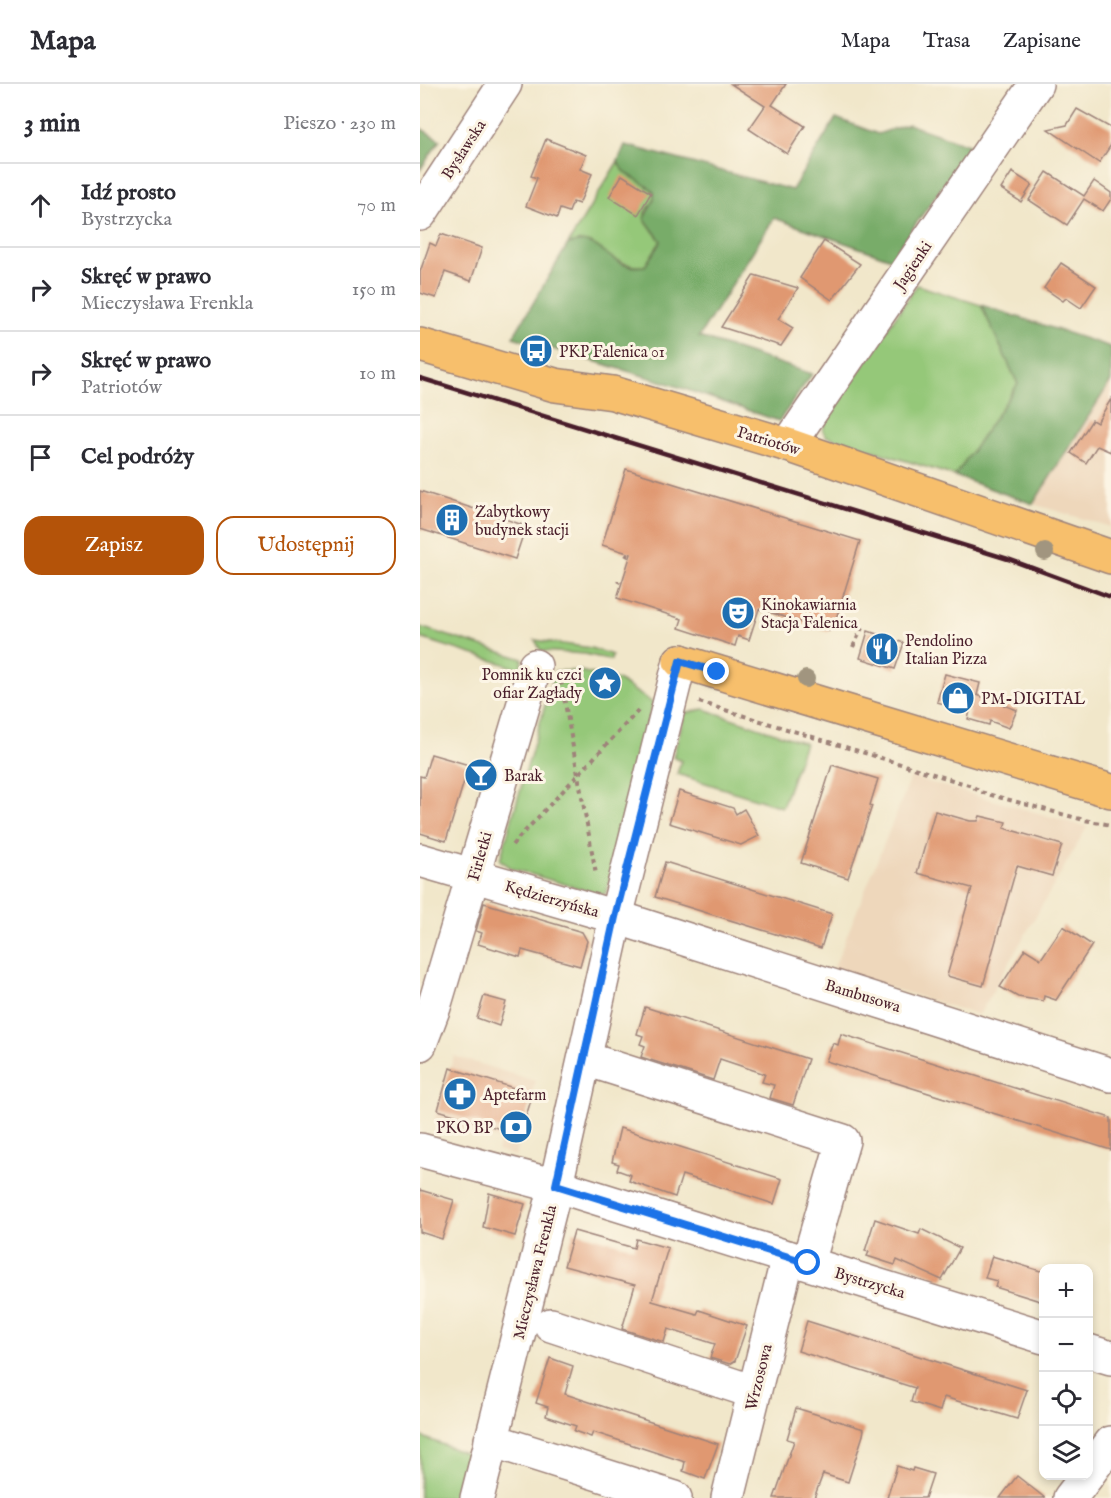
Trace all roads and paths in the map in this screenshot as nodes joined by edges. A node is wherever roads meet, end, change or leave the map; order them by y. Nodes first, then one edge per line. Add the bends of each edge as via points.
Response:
1 (505, 84) edge
2 (1035, 84) edge
3 (420, 214) edge
4 (420, 345) edge
5 (788, 445) junction
6 (1111, 556) edge
7 (862, 628) dead end
8 (853, 647) dead end
9 (680, 661) joint
10 (547, 668) joint
11 (707, 705) dead end
12 (639, 709) dead end
13 (579, 776) junction
14 (1111, 791) edge
15 (1111, 825) edge
16 (420, 860) edge
17 (477, 876) junction
18 (609, 915) junction
19 (420, 1044) edge
20 (586, 1059) junction
21 (1111, 1075) edge
22 (420, 1150) edge
23 (556, 1185) junction
24 (798, 1260) junction
25 (551, 1325) dead end
26 (1039, 1335) edge
27 (1093, 1352) edge
28 (1111, 1358) edge
29 (754, 1392) junction
30 (491, 1440) junction
31 (1111, 1443) edge
32 (1093, 1467) edge
33 (1084, 1480) edge
34 (477, 1498) edge
35 (675, 1498) edge
36 (728, 1498) edge
37 (1070, 1498) edge

1 - 3 street, Bysławska
2 - 5 street, Jagienki
4 - 5 main road, Patriotów via 555,385 613,393
5 - 6 main road, Patriotów
7 - 8 path
9 - 14 main road
9 - 18 street, Mieczysława Frenkla
10 - 13 path
10 - 17 street, Firletki
11 - 15 path via 972,786 980,792
12 - 13 path
13 - 17 path
13 - 18 path
16 - 17 street, Kędzierzyńska
17 - 18 street, Kędzierzyńska
17 - 19 street, Firletki
18 - 20 street, Mieczysława Frenkla
18 - 21 street, Bambusowa
20 - 23 street, Mieczysława Frenkla
20 - 24 street, Wrzosowa via 843,1141
22 - 23 street, Bystrzycka
23 - 24 street, Bystrzycka
23 - 30 street, Mieczysława Frenkla
24 - 26 street, Bystrzycka
24 - 29 street, Wrzosowa
25 - 29 street
27 - 28 street
29 - 36 street, Wrzosowa
30 - 34 street, Mieczysława Frenkla
30 - 35 street
31 - 32 street
33 - 37 street

